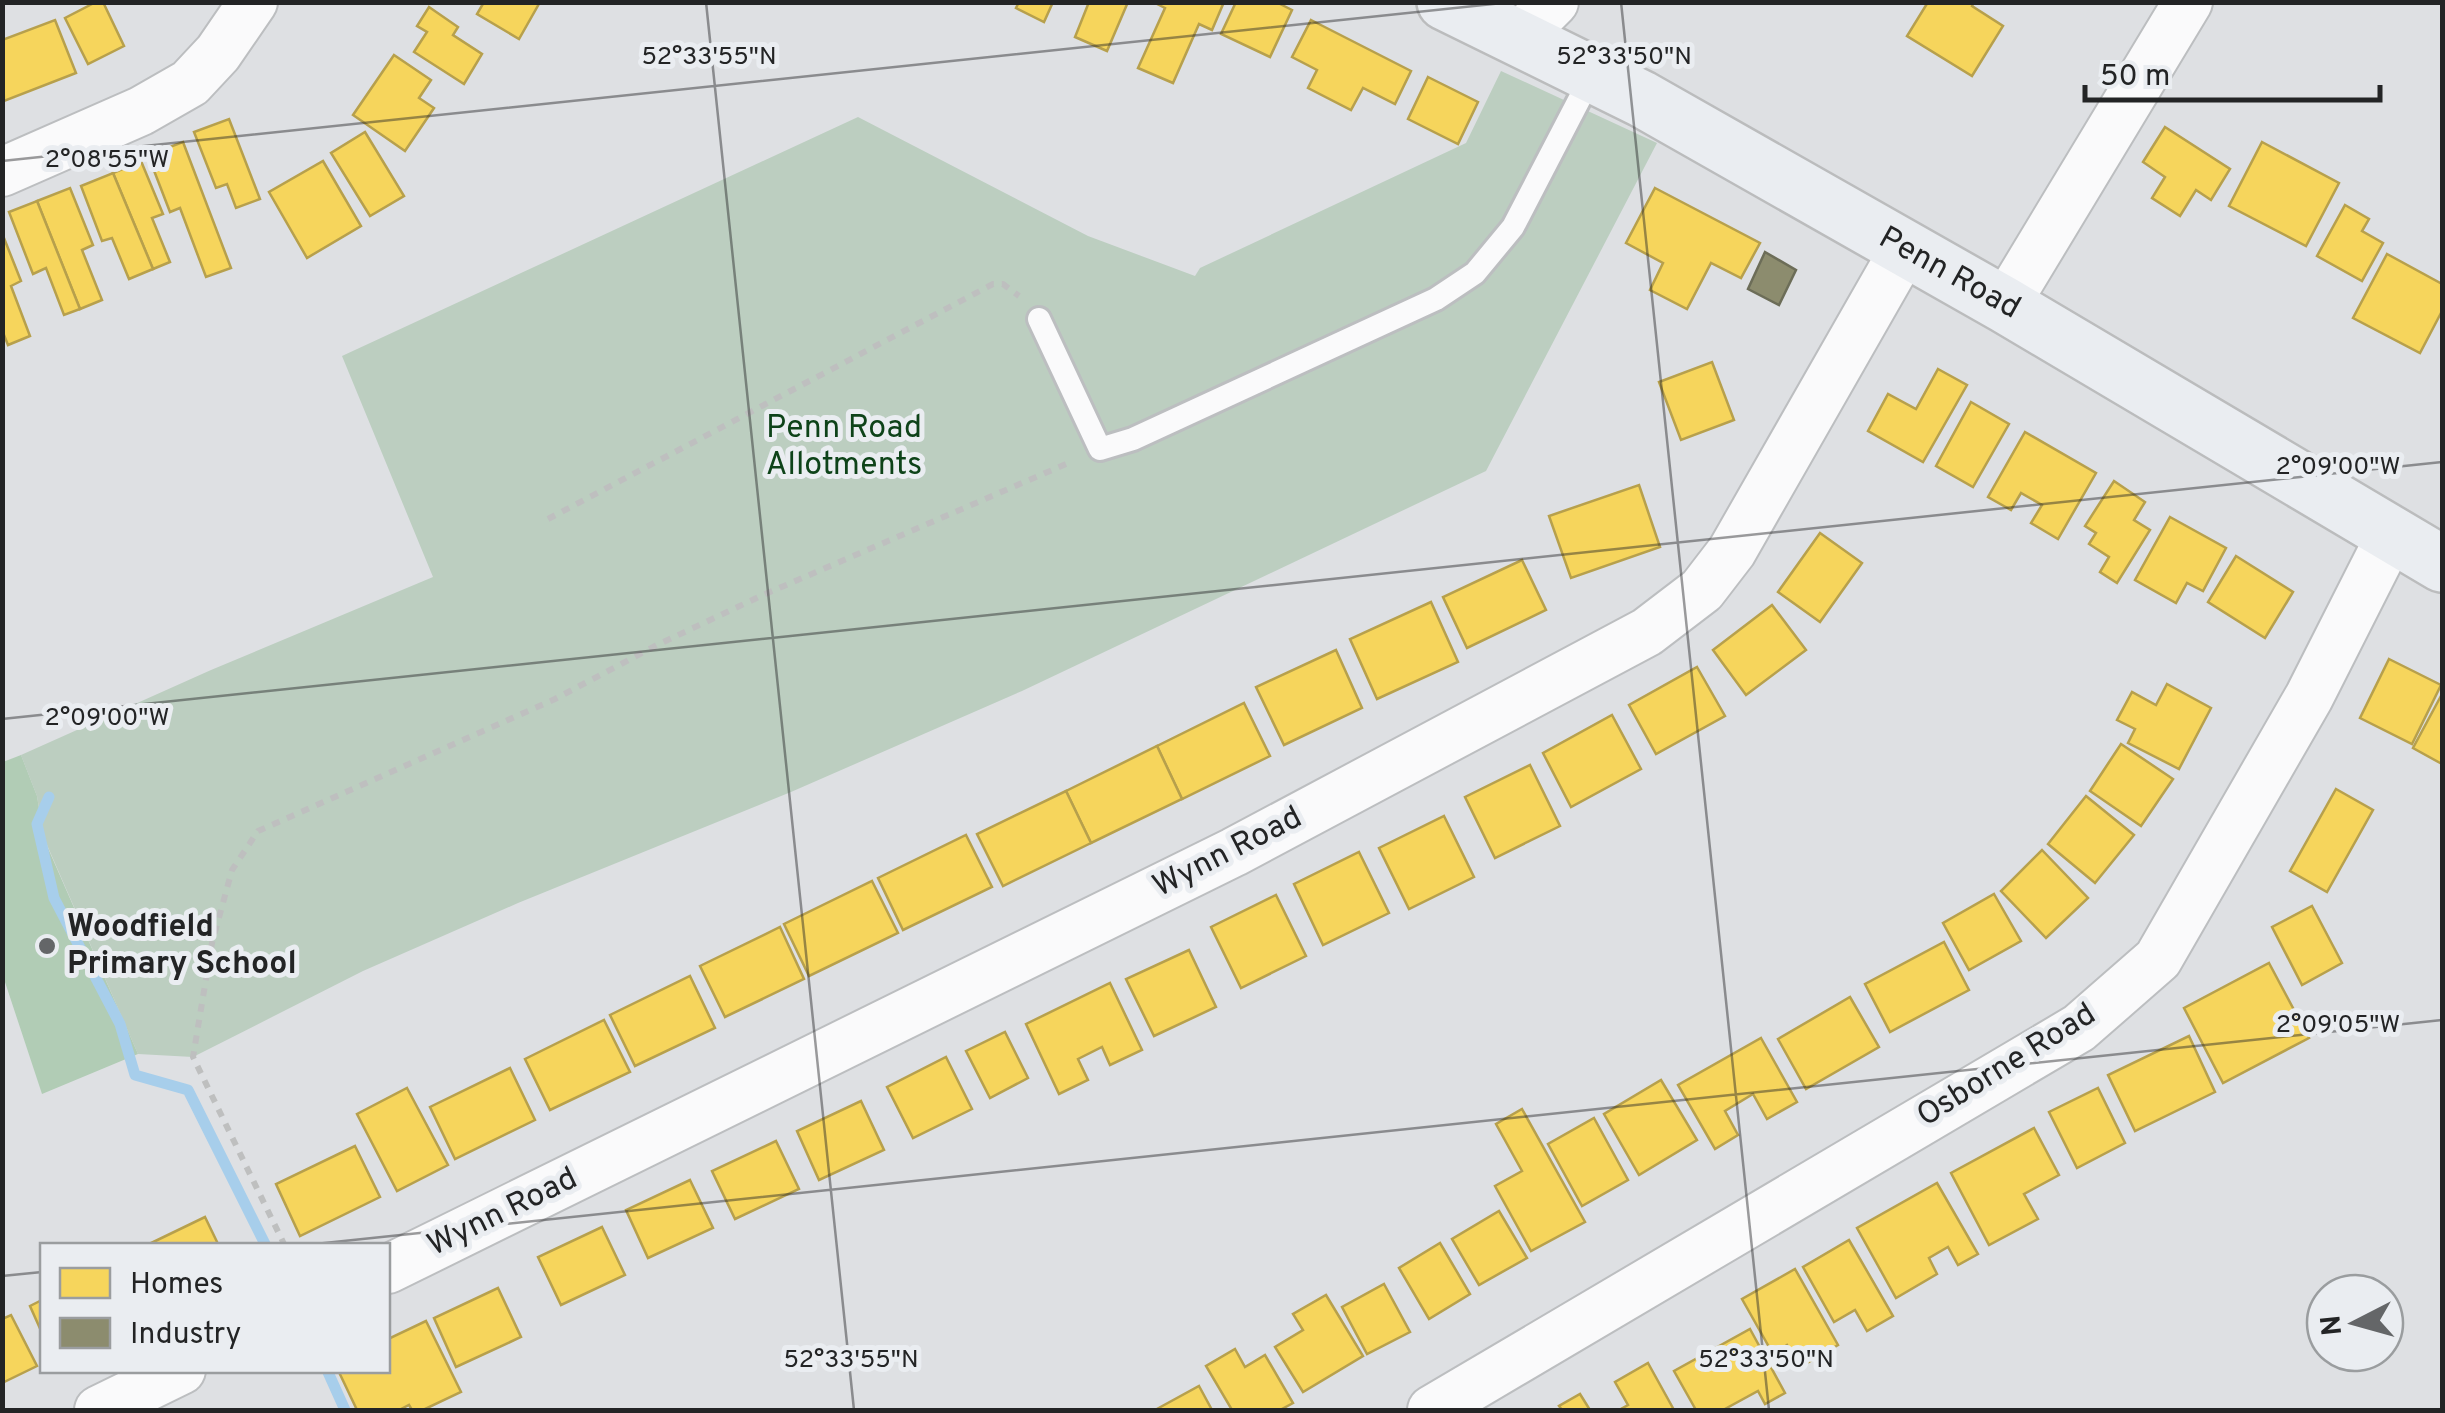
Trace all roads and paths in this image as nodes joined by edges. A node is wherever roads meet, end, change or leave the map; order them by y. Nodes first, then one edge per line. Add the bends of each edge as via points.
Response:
1 (253, 2) edge
2 (1445, 2) edge
3 (2188, 2) edge
4 (1536, 20) edge
5 (1592, 75) junction
6 (2, 172) edge
7 (1904, 250) junction
8 (2005, 305) junction
9 (1039, 319) joint
10 (1100, 449) junction
11 (548, 519) dead end
12 (2392, 535) junction
13 (2442, 564) edge
14 (285, 1243) edge
15 (390, 1269) edge
16 (175, 1373) edge
17 (99, 1410) edge
18 (1432, 1410) edge

1 - 6 street via 190,83
2 - 4 highway, Penn Road
3 - 8 street
4 - 5 highway, Penn Road
5 - 7 highway, Penn Road
5 - 10 lane via 1513,227 1474,273 1436,299
7 - 8 highway, Penn Road
7 - 15 street, Wynn Road via 1732,552 1702,590 1646,632 1234,852
8 - 12 highway, Penn Road
9 - 10 lane
9 - 11 path via 1014,290 993,284
10 - 14 path via 763,596 556,699 258,831 232,870 193,1057
12 - 13 highway, Penn Road
12 - 18 street, Osborne Road via 2309,697 2158,960 2079,1028
16 - 17 street

